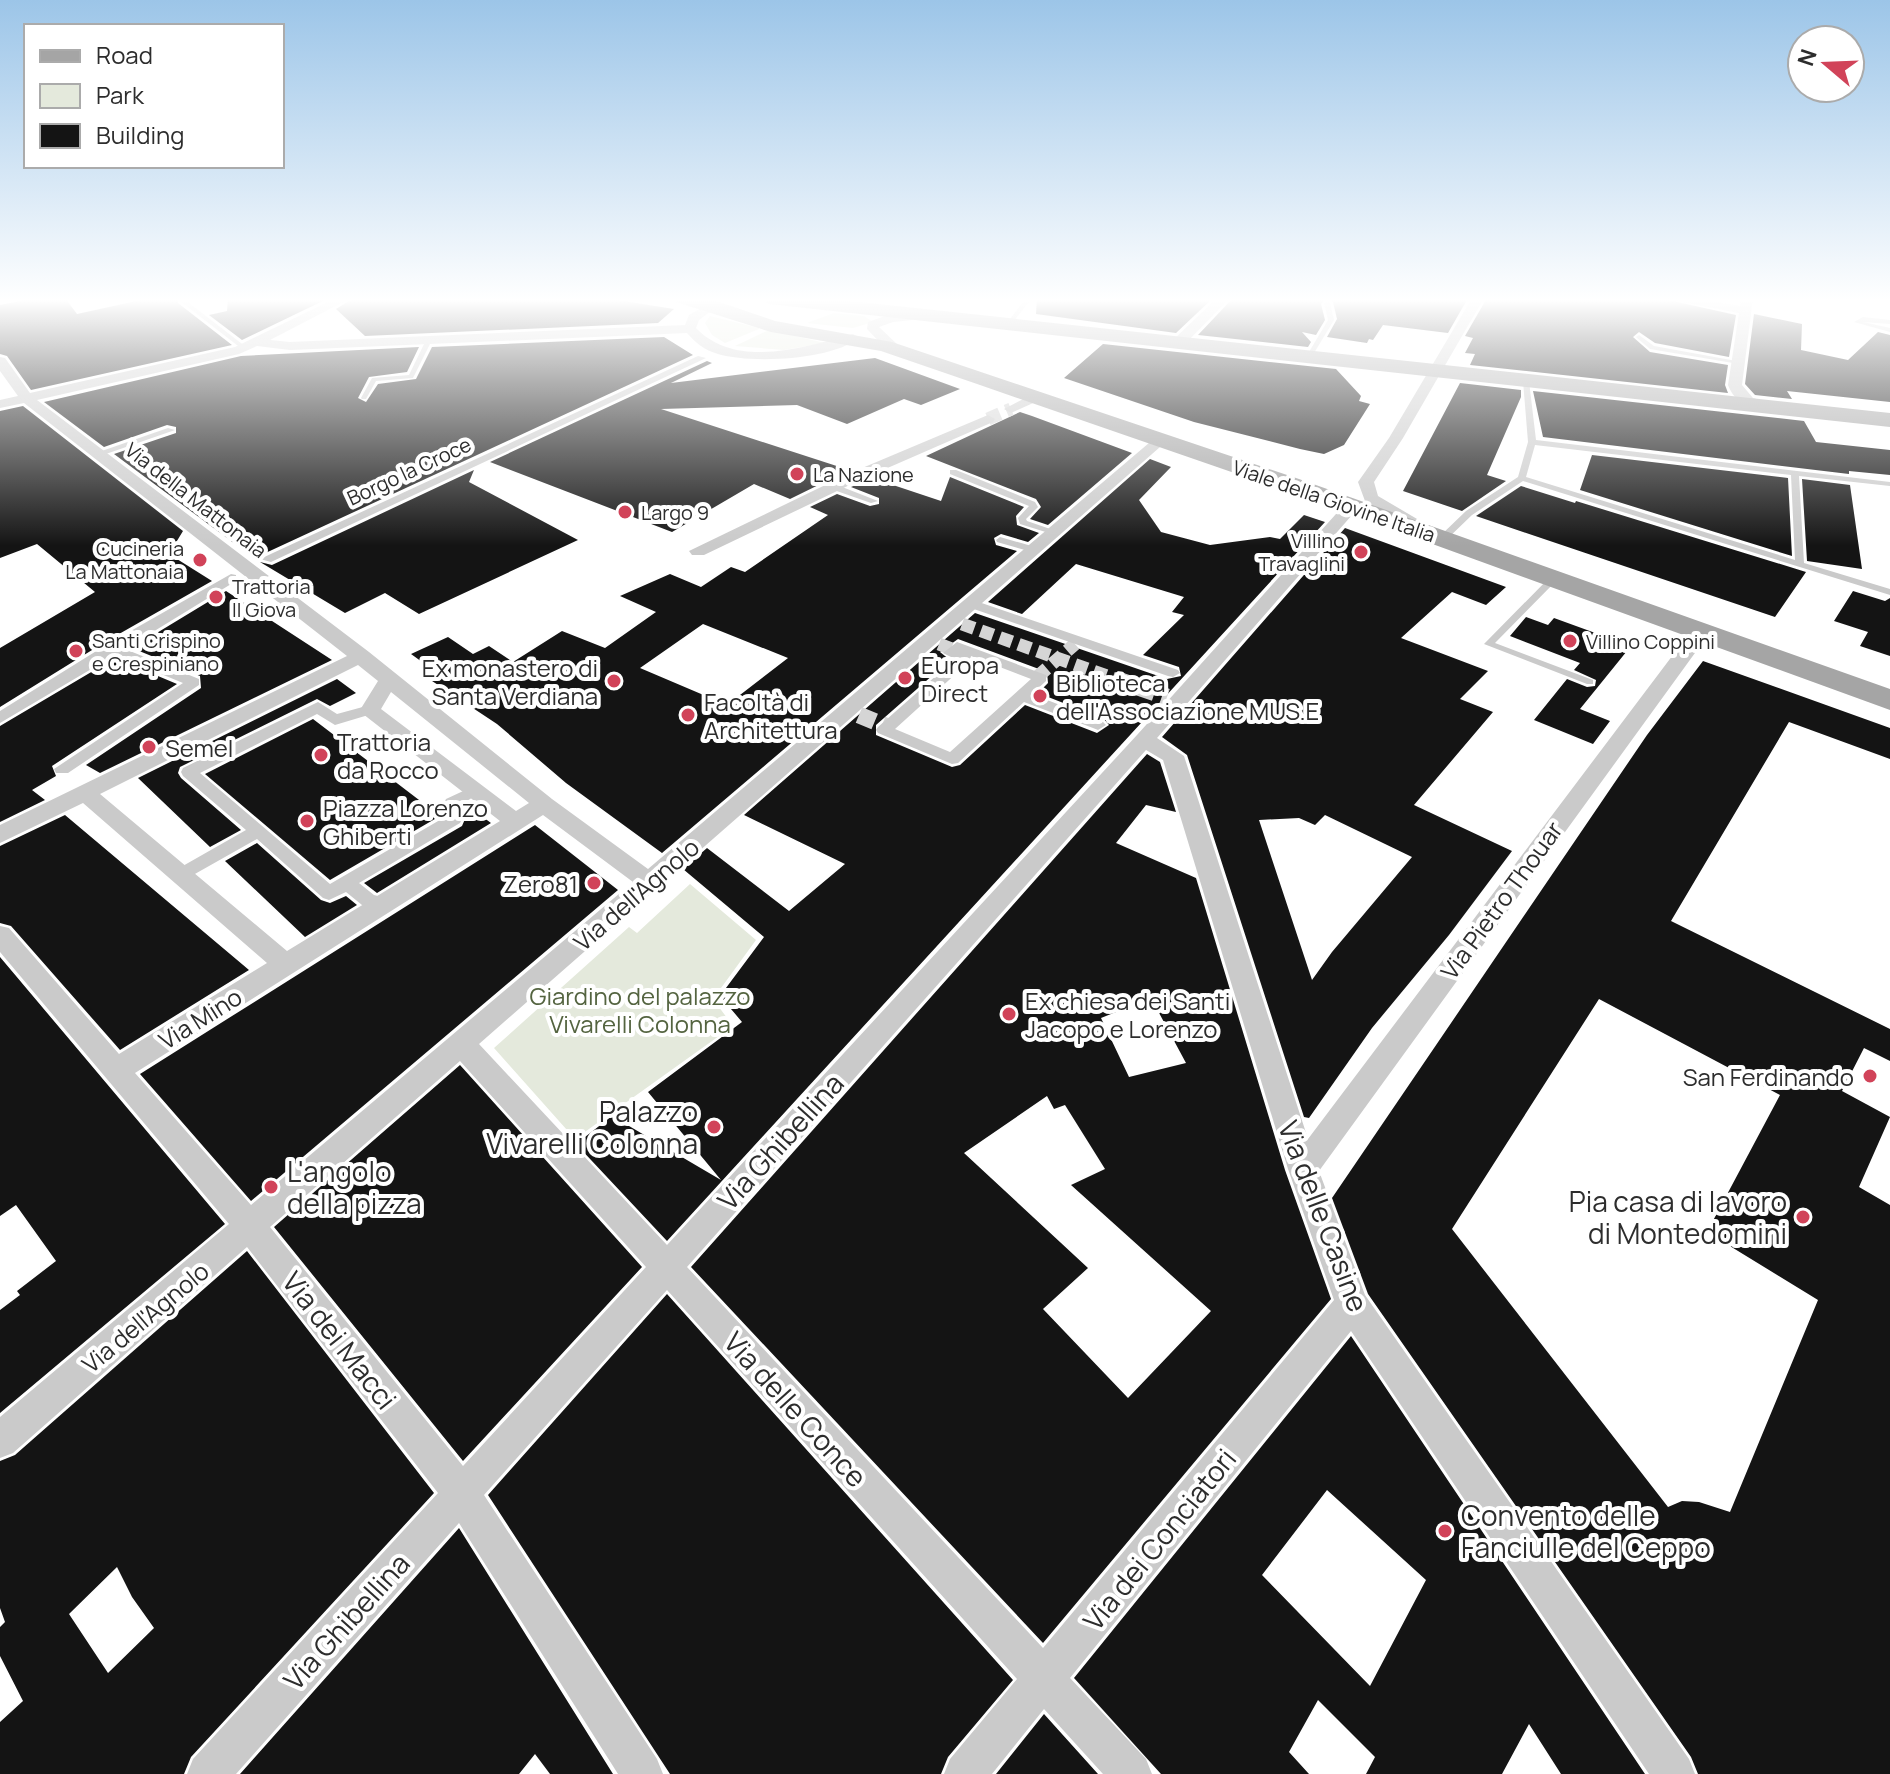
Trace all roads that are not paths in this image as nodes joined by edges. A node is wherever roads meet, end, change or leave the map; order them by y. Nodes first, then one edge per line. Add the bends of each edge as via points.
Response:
1 (14, 381) edge
2 (99, 381) edge
3 (373, 381) edge
4 (652, 381) edge
5 (991, 381) tunnel mouth
6 (1429, 381) edge
7 (1526, 381) joint
8 (1737, 381) edge
9 (1037, 396) junction
10 (26, 398) junction
11 (364, 398) dead end
12 (0, 404) edge
13 (1769, 407) junction
14 (1011, 409) tunnel mouth
15 (988, 419) tunnel mouth
16 (1890, 420) edge
17 (171, 430) dead end
18 (1161, 440) junction
19 (1532, 442) junction
20 (100, 453) junction
21 (953, 472) dead end
22 (1795, 473) junction
23 (1522, 478) junction
24 (1890, 484) edge
25 (834, 487) junction
26 (874, 501) dead end
27 (1351, 507) junction
28 (1052, 531) junction
29 (1436, 537) junction
30 (1000, 540) dead end
31 (1032, 549) junction
32 (698, 551) dead end
33 (266, 559) dead end
34 (1800, 565) junction
35 (231, 578) dead end
36 (1553, 579) junction
37 (1890, 592) edge
38 (970, 603) junction
39 (1701, 631) junction
40 (111, 648) junction
41 (362, 656) junction
42 (389, 679) junction
43 (1590, 682) dead end
44 (1180, 686) junction
45 (1022, 696) junction
46 (1890, 700) edge
47 (370, 710) junction
48 (0, 718) edge
49 (1098, 725) dead end
50 (1144, 740) junction
51 (62, 769) dead end
52 (474, 791) junction
53 (85, 793) junction
54 (544, 804) junction
55 (516, 822) junction
56 (258, 831) junction
57 (0, 835) edge
58 (180, 875) junction
59 (649, 882) junction
60 (347, 883) junction
61 (383, 904) junction
62 (0, 935) edge
63 (285, 964) junction
64 (462, 1044) junction
65 (115, 1071) junction
66 (1303, 1169) junction
67 (250, 1227) junction
68 (666, 1266) junction
69 (1352, 1304) junction
70 (0, 1440) edge
71 (461, 1493) junction
72 (1044, 1679) junction
73 (208, 1774) edge
74 (642, 1774) edge
75 (965, 1774) edge
76 (1131, 1774) edge
77 (1674, 1774) edge

1 - 10 street, Via della Mattonaia
2 - 10 street
3 - 11 lane
4 - 33 street, Borgo la Croce
5 - 9 main road, Viale della Giovine Italia
6 - 29 street via 1366,482 1371,498
7 - 13 main road
7 - 19 lane
8 - 13 street via 1736,392 1745,400
9 - 14 street
9 - 18 main road, Viale della Giovine Italia
10 - 12 street
10 - 20 street, Via della Mattonaia
13 - 16 main road
15 - 25 street
17 - 20 lane
18 - 27 main road, Viale della Giovine Italia
18 - 28 street, Via dell'Agnolo
19 - 22 lane
19 - 23 lane
20 - 41 street, Via della Mattonaia
21 - 28 lane via 1032,504 1023,522
22 - 24 lane
22 - 34 lane
23 - 29 lane
23 - 34 lane
25 - 26 lane
25 - 32 street
27 - 29 main road, Viale della Giovine Italia
27 - 44 street, Via Ghibellina
28 - 31 street, Via dell'Agnolo
29 - 36 main road, Viale della Giovine Italia
30 - 31 lane
31 - 38 street, Via dell'Agnolo
34 - 37 lane
35 - 40 street
36 - 39 main road, Viale della Giovine Italia
36 - 43 lane via 1489,644
38 - 44 street
38 - 59 street, Via dell'Agnolo via 956,622 853,713
39 - 46 main road, Viale della Giovine Italia
39 - 66 street, Via Pietro Thouar
40 - 48 street
40 - 51 street via 194,682
41 - 42 street
41 - 53 street
42 - 47 street
42 - 54 street
44 - 50 street, Via Ghibellina
45 - 45 street via 1041,678 957,646 950,653 965,658 884,730 952,759
45 - 49 street
47 - 52 street
47 - 56 street via 335,720 325,704 189,772
50 - 66 street, Via delle Casine via 1173,756
50 - 68 street, Via Ghibellina
52 - 55 street
52 - 60 street via 452,803 454,819
53 - 57 street
53 - 58 street
54 - 55 street
54 - 59 street
55 - 61 street
56 - 58 street
56 - 60 street via 329,893
58 - 63 street
59 - 64 street, Via dell'Agnolo
60 - 61 street via 368,900
61 - 63 street
62 - 65 street, Via dei Macci
63 - 65 street, Via Mino
64 - 67 street, Via dell'Agnolo
64 - 68 street, Via delle Conce
65 - 67 street, Via dei Macci
66 - 69 street, Via delle Casine
67 - 70 street, Via dell'Agnolo
67 - 71 street, Via dei Macci
68 - 71 street, Via Ghibellina
68 - 72 street, Via delle Conce
69 - 72 street, Via dei Conciatori
69 - 77 street, Via delle Casine
71 - 73 street, Via Ghibellina
71 - 74 street, Via dei Macci
72 - 75 street, Via dei Conciatori
72 - 76 street, Via delle Conce

